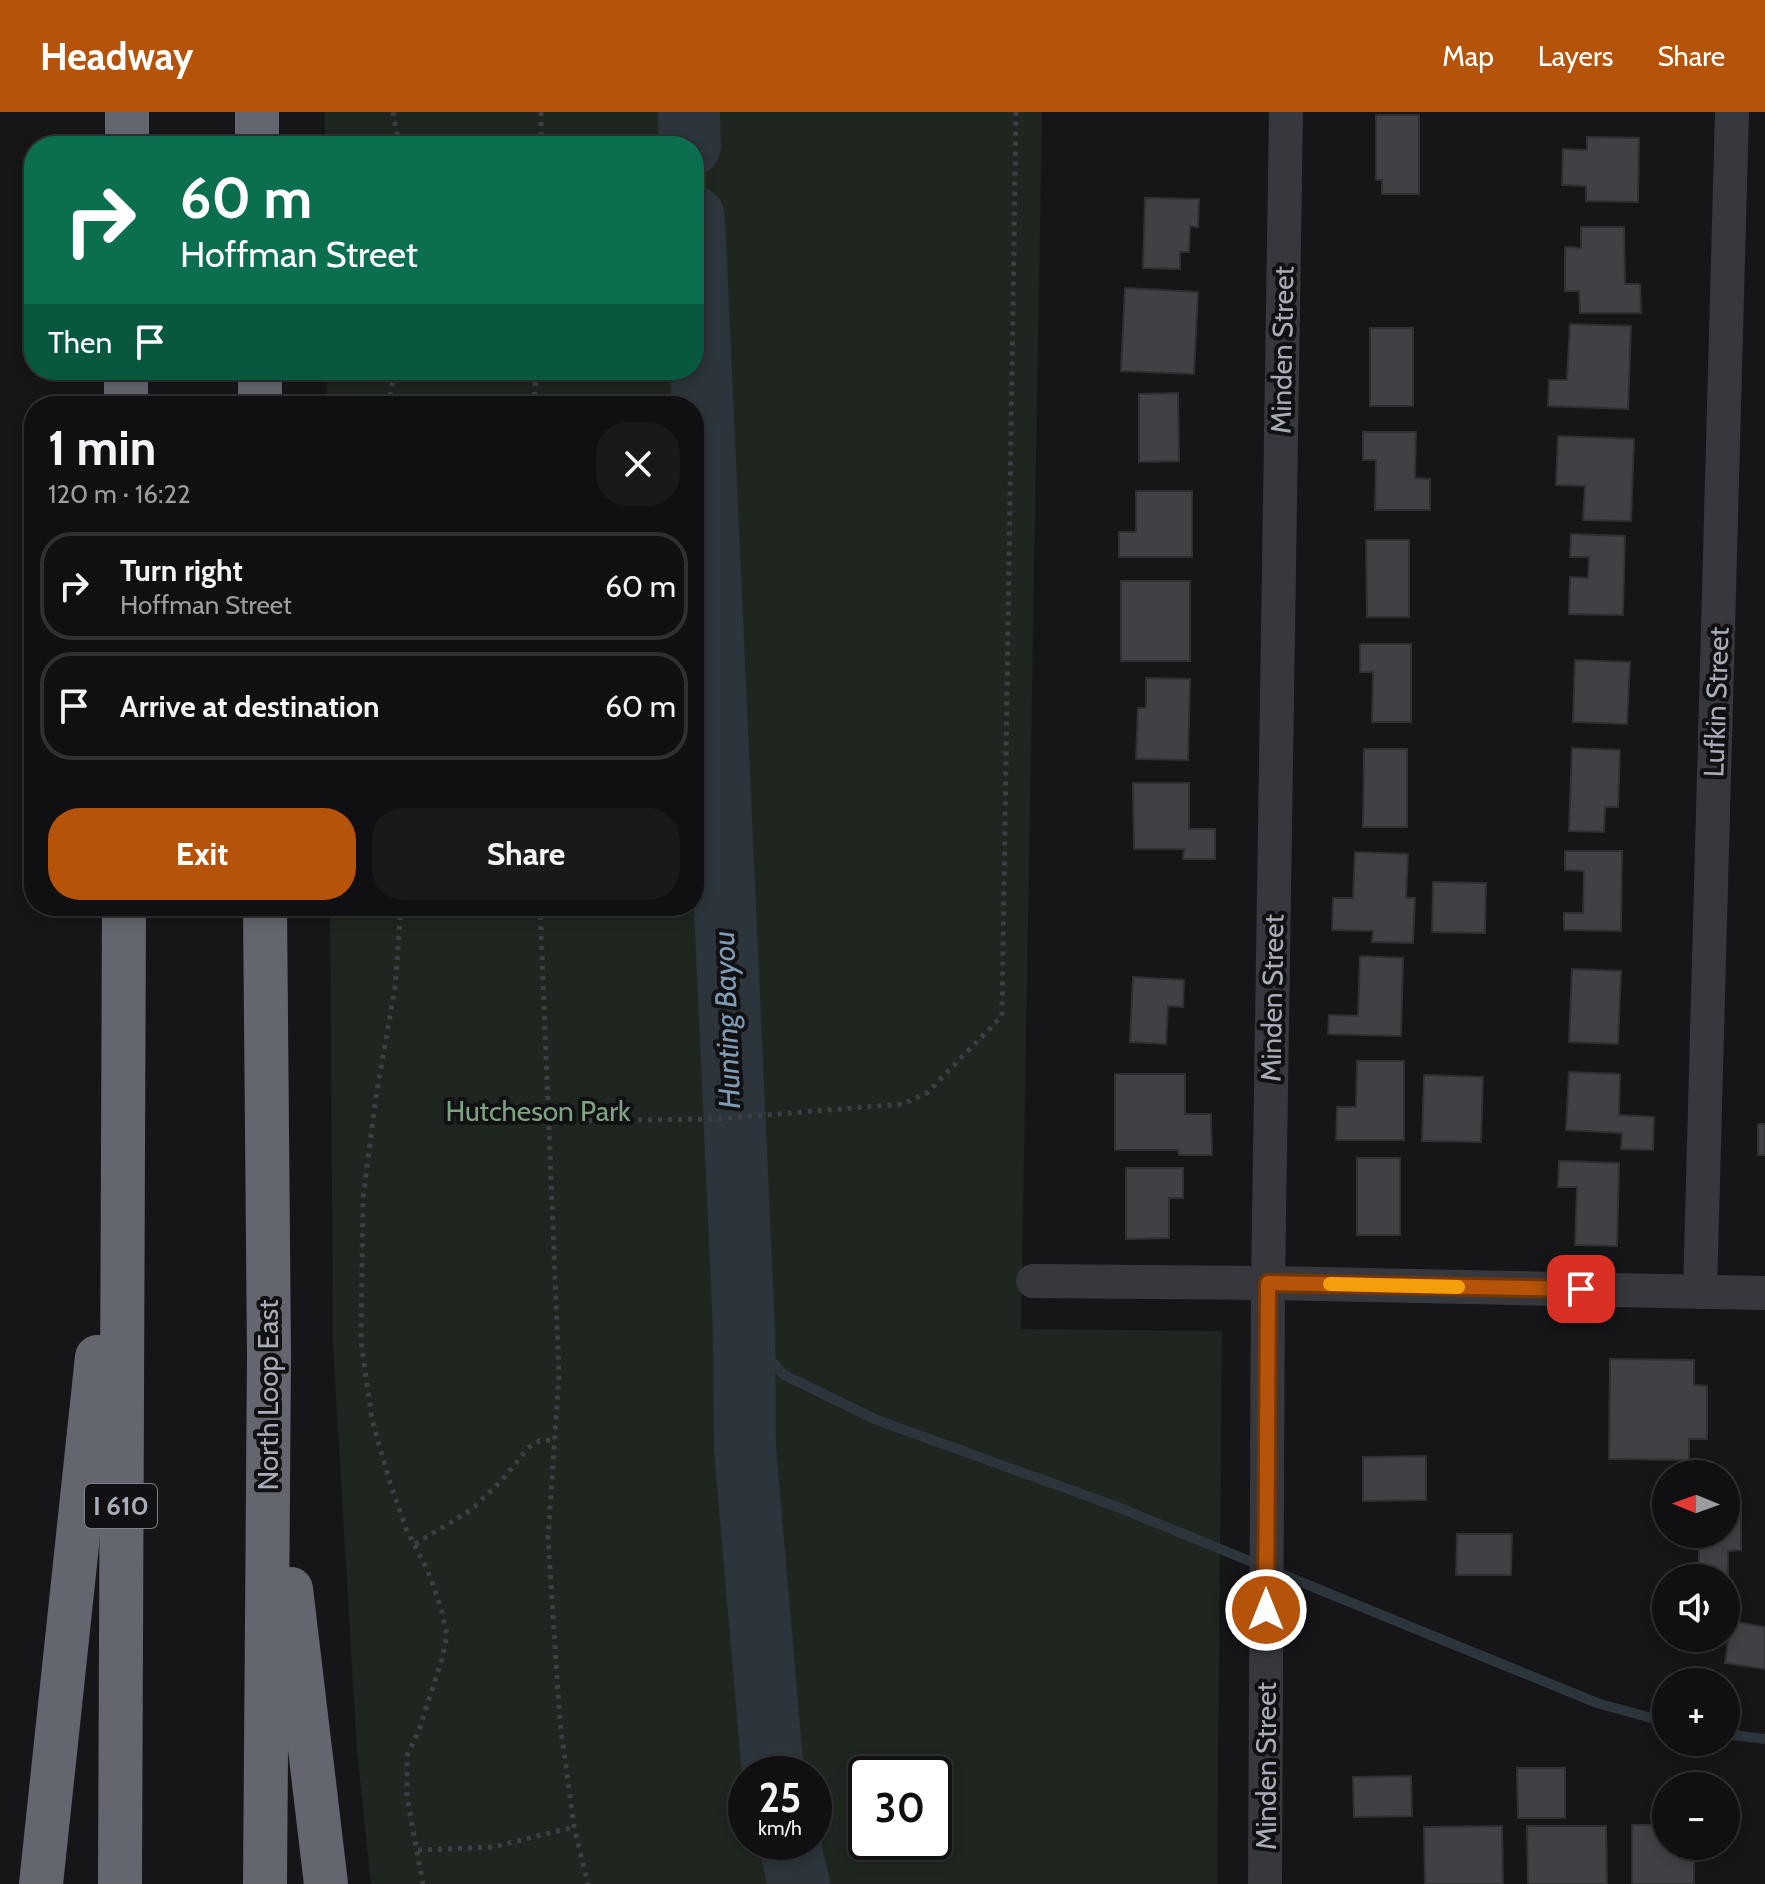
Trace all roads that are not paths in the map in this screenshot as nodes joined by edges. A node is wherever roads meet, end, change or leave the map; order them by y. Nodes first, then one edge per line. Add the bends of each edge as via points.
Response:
1 (127, 112) edge
2 (257, 112) edge
3 (1286, 112) edge
4 (1732, 112) edge
5 (127, 136) edge
6 (257, 136) edge
7 (124, 916) edge
8 (265, 916) edge
9 (123, 1128) junction
10 (1033, 1281) dead end
11 (1268, 1283) junction
12 (1700, 1292) junction
13 (1765, 1293) edge
14 (269, 1355) junction
15 (41, 1884) edge
16 (120, 1884) edge
17 (265, 1884) edge
18 (326, 1884) edge
19 (1265, 1884) edge

1 - 5 highway
2 - 6 highway
3 - 11 street, Minden Street
4 - 12 street, Lufkin Street
7 - 9 highway, I 610
8 - 14 highway, North Loop East
9 - 15 highway
9 - 16 highway, I 610
10 - 11 street
11 - 12 street
11 - 19 street, Minden Street
12 - 13 street
14 - 17 highway, North Loop East
14 - 18 highway

